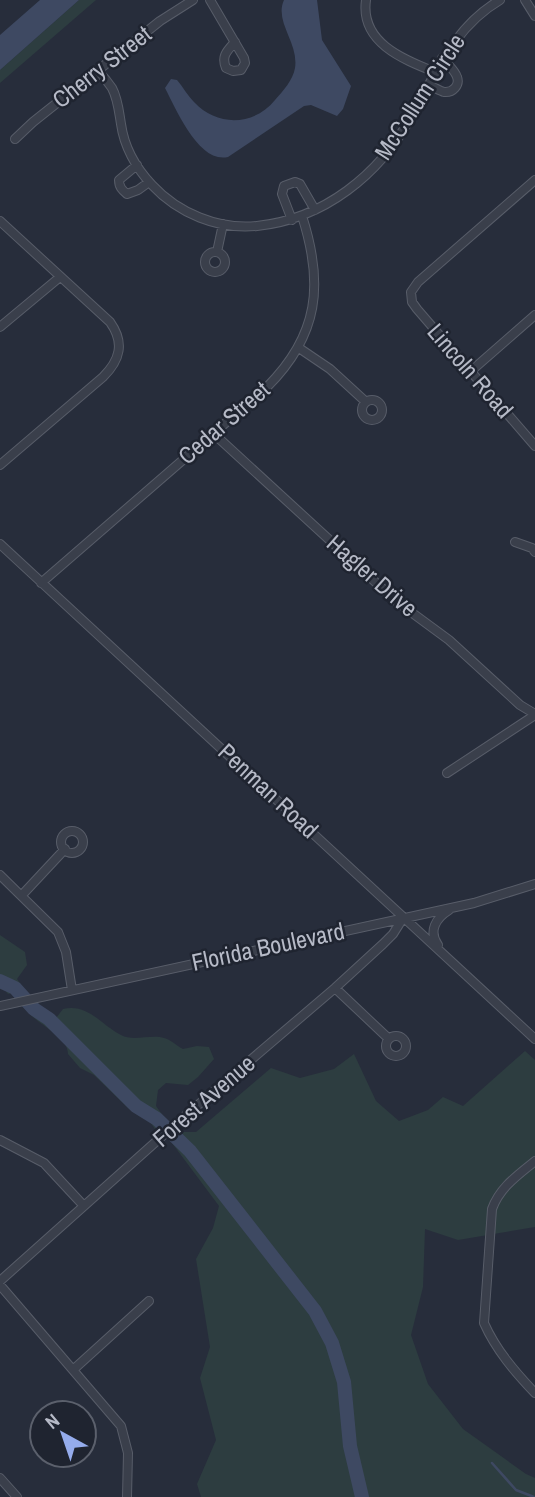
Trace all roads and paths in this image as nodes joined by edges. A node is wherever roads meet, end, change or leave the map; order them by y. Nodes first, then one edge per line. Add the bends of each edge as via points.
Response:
1 (193, 0) edge
2 (210, 0) edge
3 (366, 0) edge
4 (500, 0) edge
5 (525, 0) edge
6 (535, 16) edge
7 (234, 42) dead end
8 (442, 58) junction
9 (98, 71) junction
10 (435, 72) junction
11 (428, 85) junction
12 (15, 139) dead end
13 (137, 165) junction
14 (535, 180) edge
15 (149, 182) junction
16 (315, 211) junction
17 (302, 216) junction
18 (292, 220) junction
19 (0, 221) edge
20 (223, 224) junction
21 (218, 252) dead end
22 (60, 276) junction
23 (535, 315) edge
24 (0, 327) edge
25 (299, 348) junction
26 (471, 371) junction
27 (366, 402) dead end
28 (213, 433) junction
29 (535, 446) edge
30 (0, 465) edge
31 (515, 542) dead end
32 (0, 544) edge
33 (535, 552) edge
34 (41, 583) junction
35 (535, 714) edge
36 (447, 773) dead end
37 (65, 849) dead end
38 (0, 875) edge
39 (535, 884) edge
40 (22, 895) junction
41 (452, 908) junction
42 (403, 918) junction
43 (445, 956) junction
44 (335, 988) junction
45 (72, 990) junction
46 (2, 1006) edge
47 (389, 1039) dead end
48 (535, 1039) edge
49 (0, 1140) edge
50 (535, 1161) edge
51 (83, 1205) junction
52 (0, 1283) edge
53 (149, 1301) dead end
54 (74, 1370) junction
55 (535, 1393) edge
56 (0, 1478) edge
57 (17, 1497) edge
58 (127, 1497) edge

1 - 9 street, Cherry Street
2 - 7 street
3 - 10 street via 371,32 385,48
4 - 8 street, McCollum Circle via 468,24
5 - 6 street
8 - 10 street, McCollum Circle
8 - 11 street via 456,74 457,86 445,92
9 - 12 street, Cherry Street
9 - 13 street, McCollum Circle via 112,88 127,146
10 - 11 street, McCollum Circle
11 - 16 street, McCollum Circle via 388,152 350,188
13 - 15 street, McCollum Circle
13 - 15 street via 119,180 122,190 132,193
14 - 26 street, Lincoln Road via 411,292 416,309
15 - 20 street, McCollum Circle via 190,213
16 - 17 street, McCollum Circle
16 - 18 street via 300,184 289,183 282,194
17 - 18 street, McCollum Circle
17 - 25 street, Cedar Street via 315,284
18 - 20 street, McCollum Circle via 253,227
19 - 22 street
20 - 21 street
22 - 24 street
22 - 30 street via 110,322 119,338 116,361
23 - 26 street
25 - 27 street
25 - 28 street, Cedar Street via 273,380
26 - 29 street, Lincoln Road
28 - 34 street, Cedar Street
28 - 35 street, Hagler Drive via 396,601
31 - 33 street
32 - 34 street, Penman Road
34 - 42 street, Penman Road
35 - 36 street
37 - 40 street
38 - 40 street
39 - 41 street, Florida Boulevard
40 - 45 street via 58,932
41 - 42 street, Florida Boulevard
41 - 43 street via 433,928
42 - 43 street, Penman Road
42 - 44 street, Forest Avenue via 393,934
42 - 45 street, Florida Boulevard
43 - 48 street, Penman Road
44 - 47 street
44 - 51 street, Forest Avenue
45 - 46 street, Florida Boulevard
49 - 51 street via 44,1163
50 - 55 street via 497,1196 492,1209 484,1323 514,1371
51 - 52 street, Forest Avenue
52 - 54 street
53 - 54 street
54 - 58 street via 127,1439
56 - 57 street

